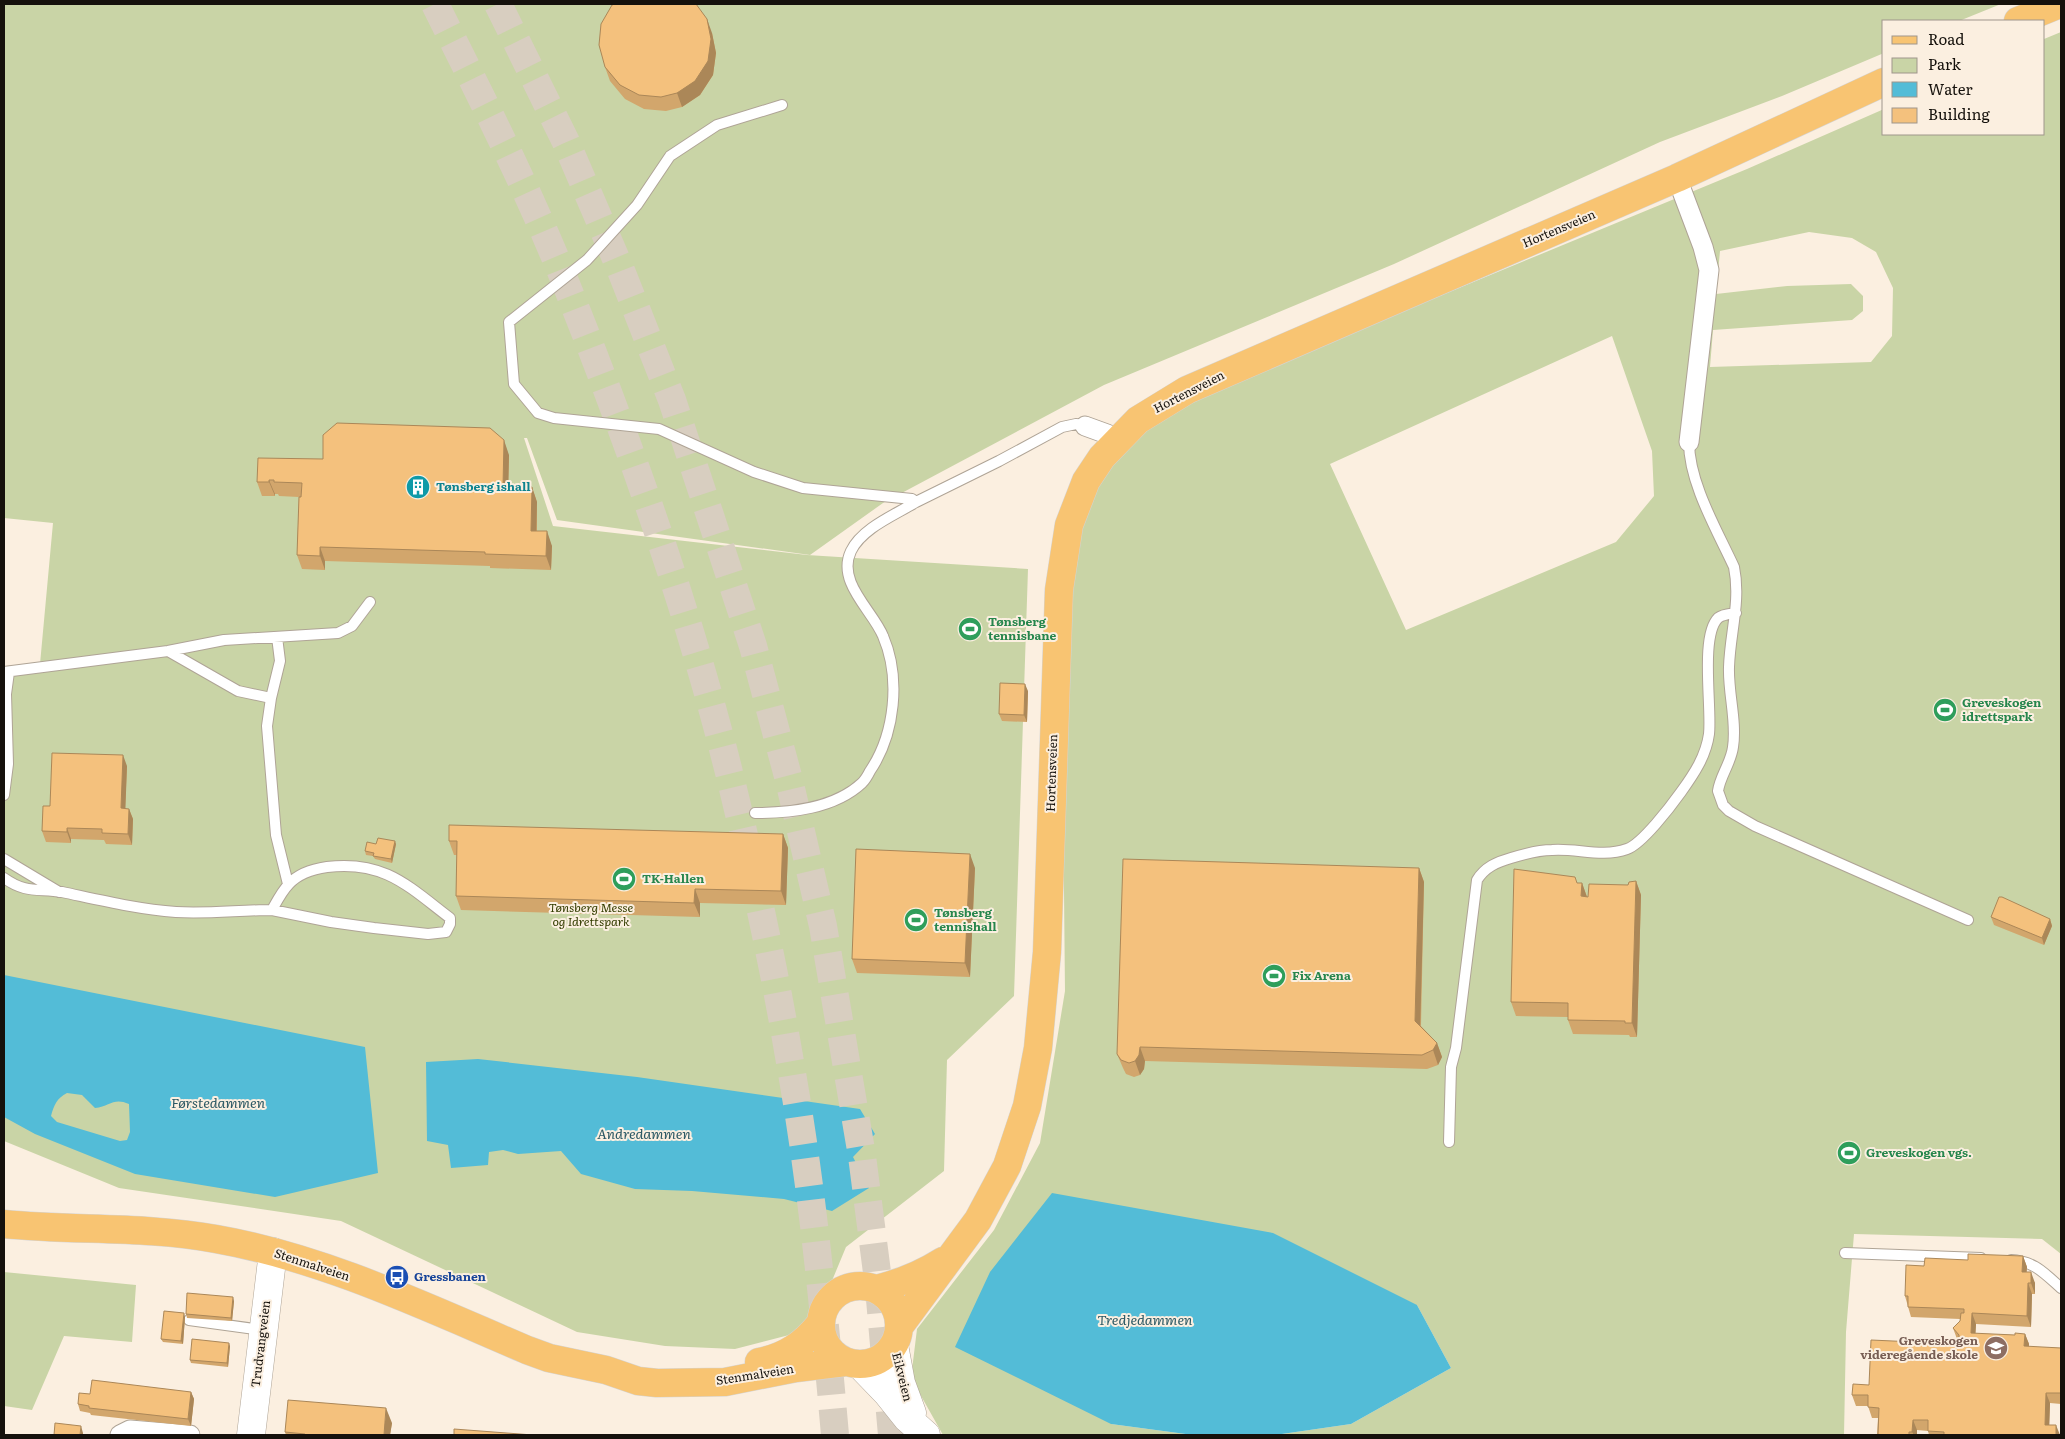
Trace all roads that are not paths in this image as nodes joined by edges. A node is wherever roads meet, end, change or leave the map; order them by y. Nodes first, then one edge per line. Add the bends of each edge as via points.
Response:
1 (2060, 4) edge
2 (2020, 20) edge
3 (1882, 83) edge
4 (782, 105) dead end
5 (1676, 178) junction
6 (1085, 426) joint
7 (1116, 441) junction
8 (1689, 442) joint
9 (916, 502) junction
10 (370, 602) dead end
11 (1736, 613) junction
12 (277, 637) junction
13 (168, 652) junction
14 (6, 672) edge
15 (271, 698) junction
16 (4, 795) edge
17 (755, 814) dead end
18 (4, 859) edge
19 (4, 878) edge
20 (288, 884) junction
21 (59, 892) junction
22 (272, 910) junction
23 (1968, 920) dead end
24 (1449, 1142) dead end
25 (4, 1224) edge
26 (273, 1252) junction
27 (1845, 1253) dead end
28 (949, 1258) junction
29 (2061, 1288) edge
30 (876, 1289) junction
31 (189, 1320) edge
32 (820, 1324) junction
33 (262, 1330) junction
34 (896, 1336) junction
35 (853, 1364) junction
36 (606, 1370) junction
37 (925, 1434) edge
38 (120, 1435) edge
39 (190, 1435) edge
40 (250, 1435) edge

1 - 2 main road
3 - 5 main road, Hortensveien
4 - 9 lane via 717,125 670,156 637,205 587,260 508,322 514,384 532,408 546,416 659,429 754,472 803,488
5 - 7 main road, Hortensveien via 1187,390 1138,420
5 - 8 street via 1709,270
6 - 7 street
6 - 9 lane via 1062,427
7 - 28 main road, Hortensveien via 1086,481 1069,524 1059,590 1047,952 1038,1048 1030,1090 1022,1125 1001,1178 978,1220
8 - 11 lane via 1692,469 1734,567
9 - 17 lane via 866,533 850,552 848,565 848,575 860,600 884,637 891,667 894,704 880,757 862,783 836,800 808,809
10 - 12 lane via 352,626 338,633
11 - 23 lane via 1728,668 1733,749 1718,791 1723,805 1741,818 1800,847
11 - 24 lane via 1719,618 1711,636 1708,656 1709,735 1702,759 1652,829 1628,849 1600,854 1552,850 1532,852 1498,861 1477,880 1451,1067
12 - 13 lane via 224,640
12 - 15 lane via 280,661
13 - 14 lane
13 - 15 lane via 238,691
14 - 16 lane via 8,764
15 - 20 lane via 268,726 276,835
18 - 21 lane
19 - 21 lane via 37,892
20 - 22 lane
20 - 22 lane via 317,868 377,869 424,897 450,918 450,924 446,932 428,934 331,922
21 - 22 lane via 177,912
25 - 26 main road, Stenmalveien via 197,1236
26 - 33 main road, Trudvangveien
26 - 36 main road, Stenmalveien via 358,1280 549,1358
27 - 29 lane via 2025,1260
28 - 30 main road, Hortensveien via 900,1284
28 - 34 main road, Hortensveien
30 - 32 main road, Stenmalveien via 857,1286 839,1292 823,1311
30 - 34 main road via 893,1304 898,1315
31 - 33 lane
32 - 35 main road via 827,1347 835,1356
32 - 36 main road, Stenmalveien via 796,1348 765,1361 694,1370
33 - 40 main road, Trudvangveien
34 - 35 main road, Stenmalveien via 889,1352 876,1361
34 - 37 main road, Eikveien via 901,1383 910,1410
35 - 36 main road, Stenmalveien via 796,1368 726,1382 673,1384 638,1381
35 - 37 main road, Eikveien via 887,1393 906,1418
38 - 39 street via 130,1430

